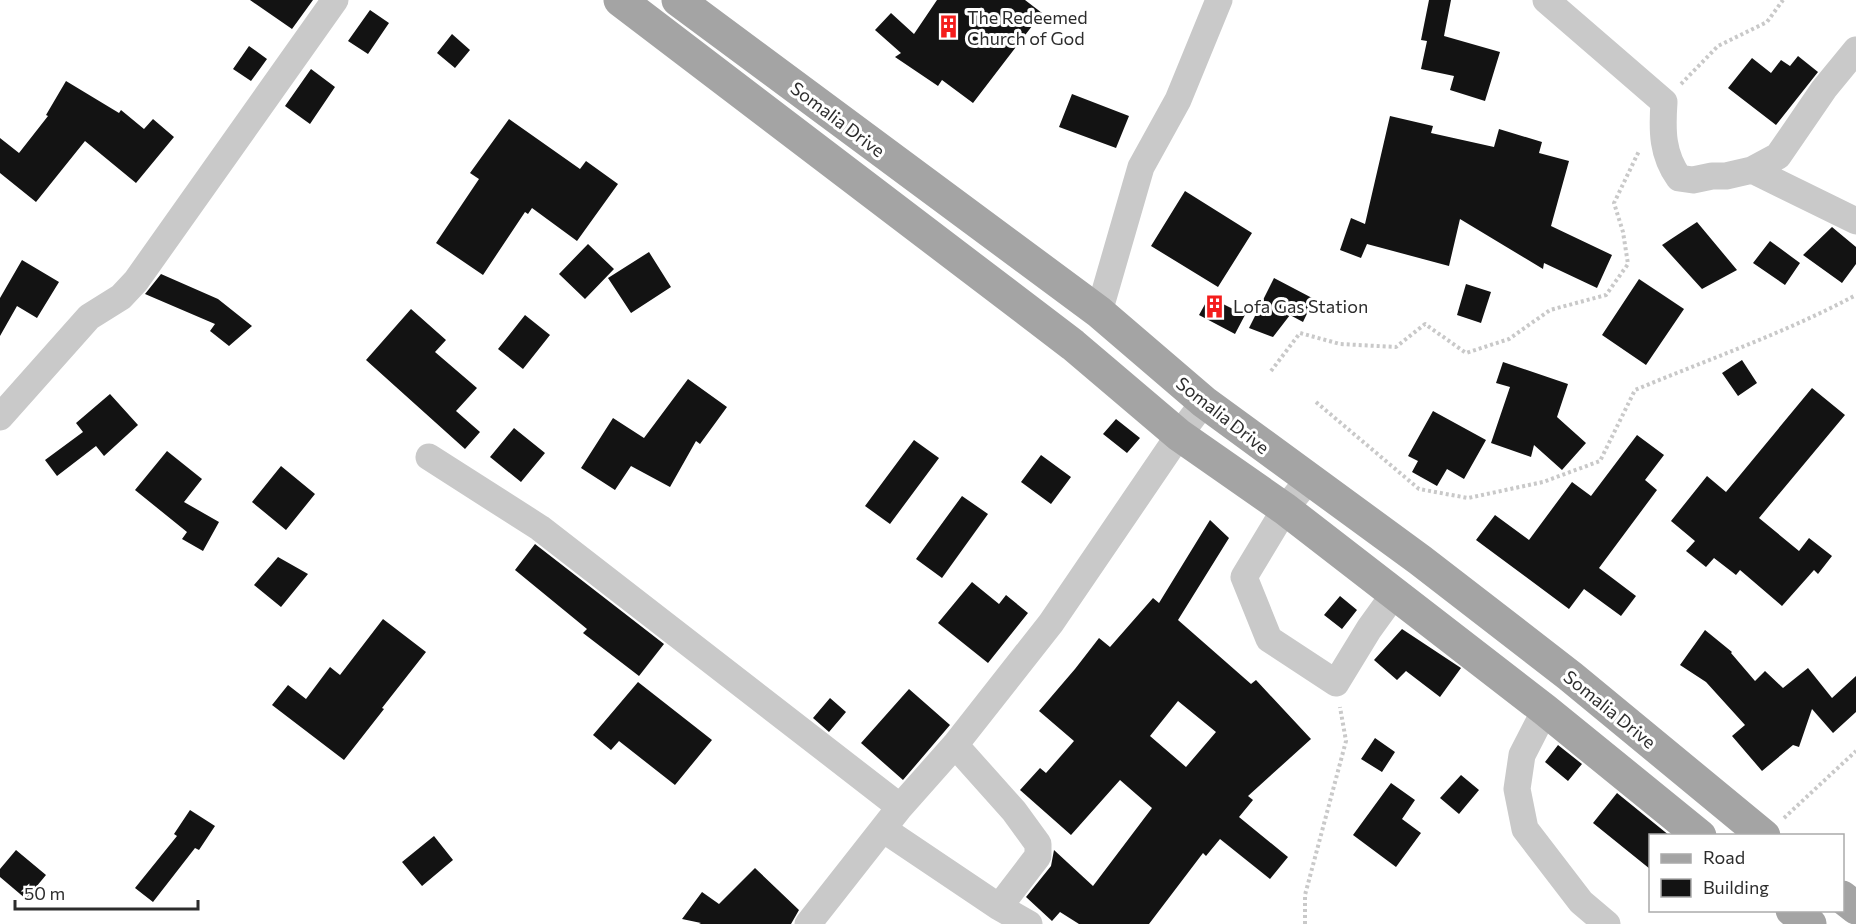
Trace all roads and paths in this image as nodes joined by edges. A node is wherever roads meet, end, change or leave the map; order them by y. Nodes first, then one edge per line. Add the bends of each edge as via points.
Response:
1 (335, 0) edge
2 (620, 0) edge
3 (678, 0) edge
4 (1219, 0) edge
5 (1546, 0) edge
6 (1783, 0) edge
7 (1856, 50) edge
8 (1664, 102) junction
9 (1643, 143) dead end
10 (1752, 170) junction
11 (1856, 221) edge
12 (1856, 295) edge
13 (1099, 312) junction
14 (1271, 371) dead end
15 (1204, 402) junction
16 (1316, 402) dead end
17 (0, 417) edge
18 (1179, 435) junction
19 (429, 457) dead end
20 (1309, 479) junction
21 (1285, 509) junction
22 (1395, 593) junction
23 (1336, 683) junction
24 (1545, 710) junction
25 (955, 745) junction
26 (1856, 751) edge
27 (900, 807) junction
28 (1773, 828) edge
29 (883, 829) junction
30 (1698, 834) edge
31 (1844, 899) edge
32 (999, 907) junction
33 (1856, 908) edge
34 (1795, 912) edge
35 (808, 924) edge
36 (1029, 924) edge
37 (1305, 924) edge
38 (1608, 924) edge
39 (1810, 924) edge

1 - 17 street via 136,281 121,297 89,317
2 - 18 main road, Somalia Drive via 1073,345
3 - 13 main road, Somalia Drive
4 - 13 street via 1178,100 1141,167
5 - 8 street
6 - 8 path via 1767,22 1718,46
7 - 10 street via 1778,156
8 - 10 street via 1665,148 1679,178 1693,180
9 - 14 path via 1614,204 1628,264 1606,296 1550,310 1509,339 1466,353 1425,324 1395,347 1340,344 1300,333
10 - 11 street
12 - 16 path via 1740,349 1635,390 1600,461 1543,482 1468,498 1419,489
13 - 15 main road, Somalia Drive
15 - 18 street
15 - 20 main road, Somalia Drive
18 - 21 main road, Somalia Drive
18 - 25 street via 1051,623
19 - 27 street via 540,528
20 - 21 street
20 - 28 main road, Somalia Drive
21 - 22 main road, Somalia Drive
21 - 23 street via 1244,577 1269,639
22 - 23 street
22 - 24 main road, Somalia Drive
23 - 37 path via 1346,741 1305,895
24 - 30 main road, Somalia Drive
24 - 38 street via 1522,755 1517,789 1525,829 1581,902
25 - 27 street
25 - 32 street via 1038,844 1038,856
26 - 28 path
27 - 29 street
29 - 32 street
29 - 35 street
31 - 33 main road
32 - 36 street
34 - 39 main road

